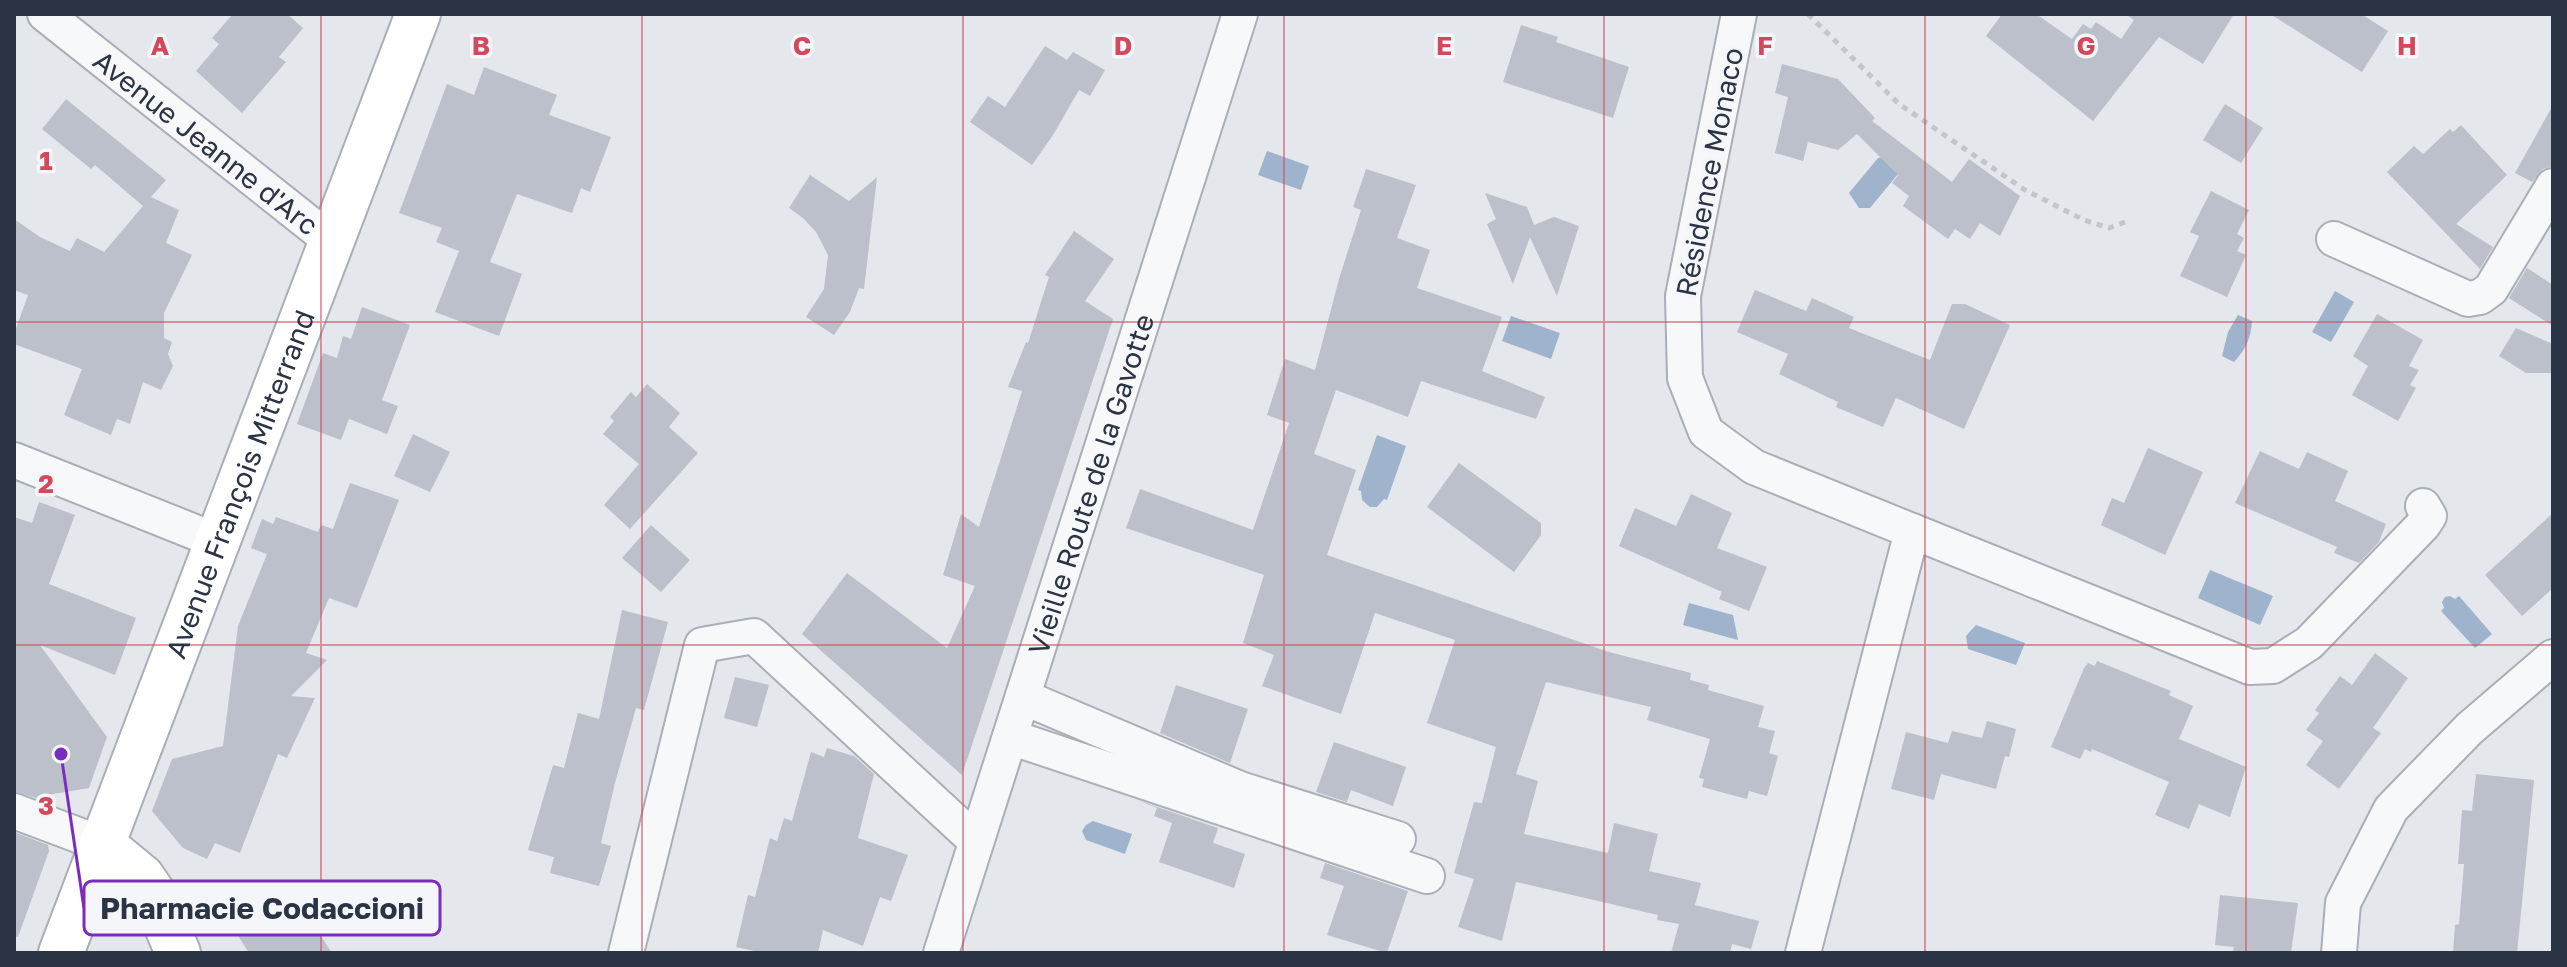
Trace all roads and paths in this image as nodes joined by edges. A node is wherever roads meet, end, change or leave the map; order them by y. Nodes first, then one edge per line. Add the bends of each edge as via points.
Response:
1 (45, 14) edge
2 (418, 14) edge
3 (1240, 14) edge
4 (1739, 14) edge
5 (1808, 14) edge
6 (2553, 186) edge
7 (2125, 222) dead end
8 (2334, 239) dead end
9 (330, 240) junction
10 (14, 460) edge
11 (2423, 506) dead end
12 (1912, 531) junction
13 (217, 541) junction
14 (2553, 657) edge
15 (819, 663) dead end
16 (1023, 697) junction
17 (1010, 737) junction
18 (14, 811) edge
19 (980, 830) junction
20 (1398, 839) dead end
21 (102, 844) junction
22 (1427, 876) dead end
23 (68, 951) edge
24 (181, 952) edge
25 (626, 953) edge
26 (941, 953) edge
27 (1805, 953) edge
28 (2339, 953) edge

1 - 9 street, Avenue Jeanne d'Arc
2 - 9 main road, Avenue François Mitterrand
3 - 16 street, Vieille Route de la Gavotte
4 - 12 street, Résidence Monaco via 1683,296 1685,378 1706,432 1754,467
5 - 7 path via 1899,104 2025,190 2084,220 2109,228
6 - 8 street via 2491,289 2480,297 2468,299
9 - 13 main road, Avenue François Mitterrand
10 - 13 street
11 - 12 street, Résidence Monaco via 2429,516 2423,525 2309,643 2273,666 2250,667
12 - 27 street
13 - 21 main road, Avenue François Mitterrand
14 - 28 street via 2469,729 2391,809 2343,903
15 - 19 street
16 - 17 street, Vieille Route de la Gavotte
16 - 20 street via 1240,789
17 - 19 street, Vieille Route de la Gavotte
17 - 22 street
18 - 21 street
19 - 25 street via 754,636 702,645
19 - 26 street, Vieille Route de la Gavotte
21 - 23 main road, Avenue François Mitterrand
21 - 24 main road via 142,877

